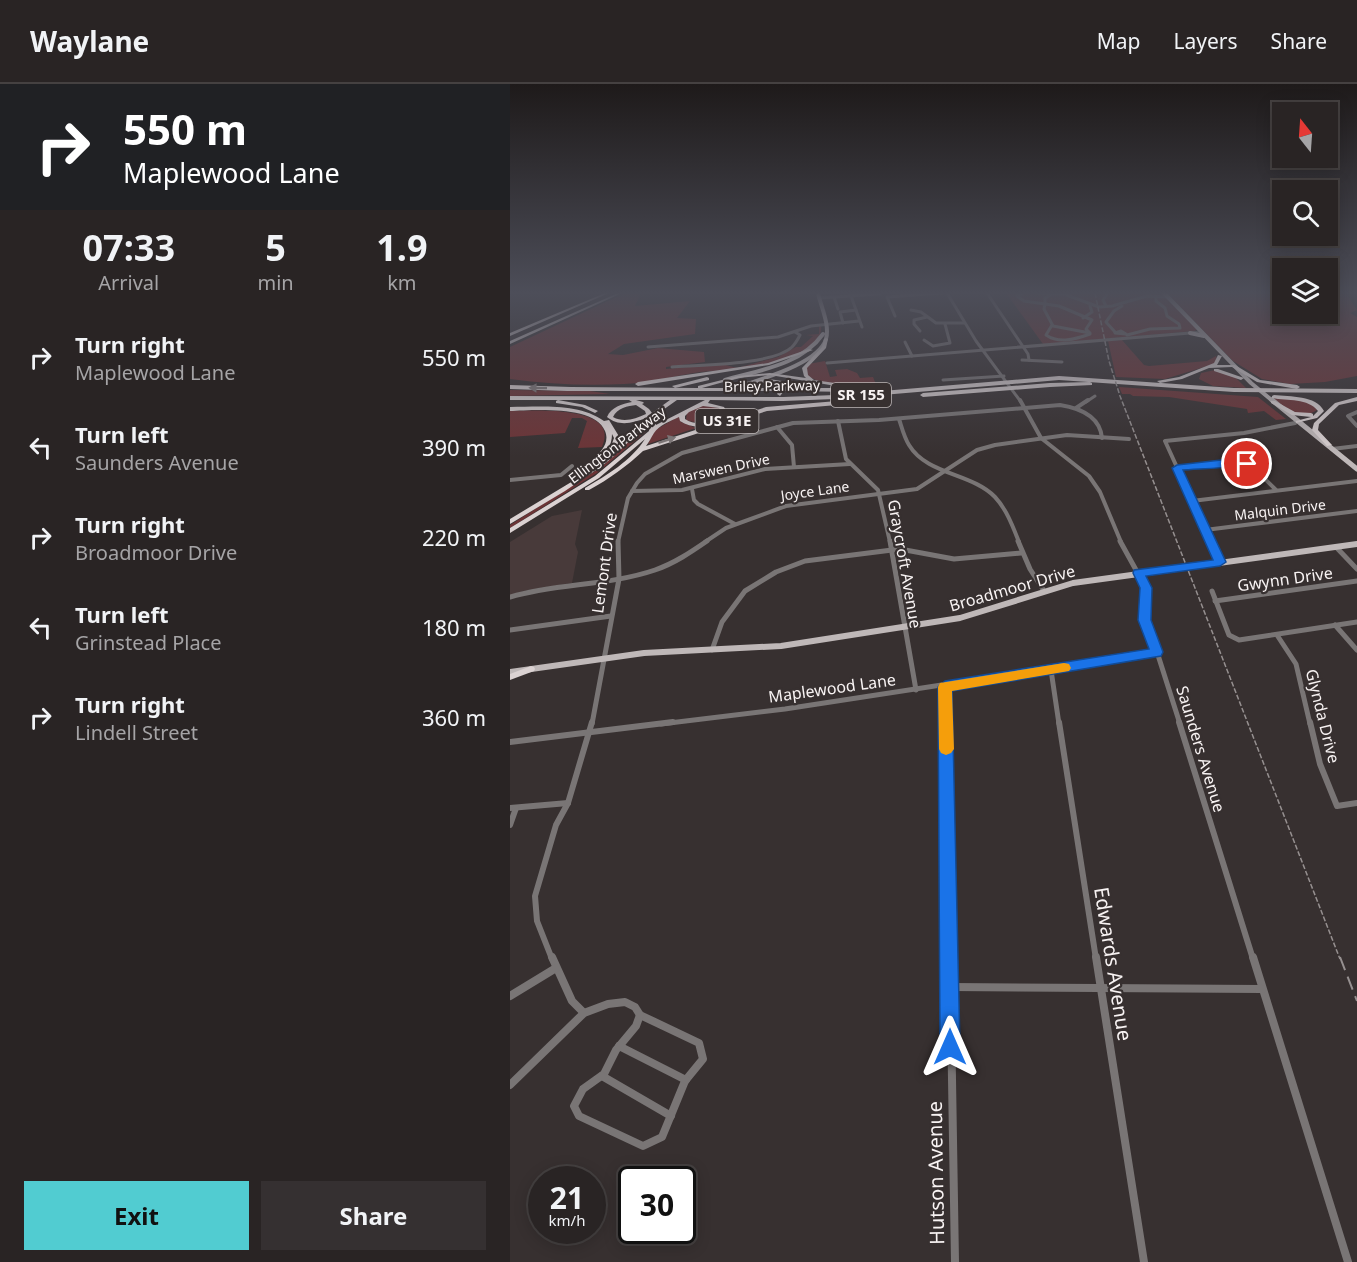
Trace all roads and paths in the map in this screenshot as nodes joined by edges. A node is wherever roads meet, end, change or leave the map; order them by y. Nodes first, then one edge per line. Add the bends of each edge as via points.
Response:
1 (790, 348) edge
2 (820, 348) edge
3 (823, 348) edge
4 (908, 348) edge
5 (1010, 348) edge
6 (1023, 348) edge
7 (1215, 348) edge
8 (1216, 348) edge
9 (811, 350) joint
10 (984, 350) junction
11 (912, 356) junction
12 (1220, 356) junction
13 (1022, 360) dead end
14 (1029, 360) junction
15 (1062, 362) dead end
16 (827, 363) dead end
17 (757, 366) junction
18 (1231, 366) junction
19 (672, 367) dead end
20 (1207, 368) junction
21 (1241, 378) junction
22 (943, 380) dead end
23 (1001, 380) junction
24 (1133, 381) junction
25 (821, 383) junction
26 (1249, 384) junction
27 (705, 385) junction
28 (510, 387) edge
29 (742, 387) junction
30 (592, 388) junction
31 (567, 389) junction
32 (880, 389) junction
33 (1234, 390) junction
34 (1357, 394) edge
35 (1095, 396) dead end
36 (550, 397) junction
37 (510, 398) edge
38 (747, 399) junction
39 (666, 400) junction
40 (867, 400) junction
41 (1272, 401) junction
42 (558, 402) junction
43 (510, 403) edge
44 (653, 403) junction
45 (713, 404) junction
46 (697, 405) junction
47 (1022, 407) junction
48 (1076, 408) junction
49 (510, 409) edge
50 (1357, 412) edge
51 (1319, 416) junction
52 (899, 418) junction
53 (838, 421) junction
54 (1297, 422) junction
55 (1357, 426) edge
56 (777, 427) junction
57 (1041, 438) junction
58 (1102, 438) junction
59 (1129, 439) dead end
60 (1167, 440) joint
61 (1357, 446) edge
62 (1331, 447) junction
63 (604, 461) junction
64 (850, 464) junction
65 (572, 466) dead end
66 (794, 467) junction
67 (1177, 468) junction
68 (1357, 469) edge
69 (949, 470) junction
70 (597, 477) junction
71 (510, 480) edge
72 (1357, 481) edge
73 (692, 489) junction
74 (1276, 490) junction
75 (632, 492) junction
76 (880, 495) junction
77 (1192, 501) junction
78 (1357, 510) edge
79 (510, 521) edge
80 (735, 524) junction
81 (1205, 530) junction
82 (510, 531) edge
83 (510, 536) edge
84 (1357, 544) edge
85 (1336, 547) junction
86 (891, 550) junction
87 (1021, 553) junction
88 (1220, 562) junction
89 (1357, 569) edge
90 (1138, 573) junction
91 (619, 579) junction
92 (1357, 582) edge
93 (1044, 591) junction
94 (1212, 591) dead end
95 (510, 597) edge
96 (1215, 601) junction
97 (611, 616) junction
98 (1357, 622) edge
99 (1335, 626) junction
100 (904, 627) junction
101 (510, 630) edge
102 (1277, 635) junction
103 (1357, 650) edge
104 (712, 651) junction
105 (1157, 652) junction
106 (603, 658) junction
107 (531, 669) junction
108 (510, 670) edge
109 (1051, 670) junction
110 (510, 677) edge
111 (945, 687) junction
112 (916, 690) junction
113 (590, 733) junction
114 (510, 742) edge
115 (568, 803) junction
116 (1357, 803) edge
117 (513, 808) edge
118 (510, 825) edge
119 (556, 968) junction
120 (950, 987) junction
121 (1100, 988) junction
122 (1262, 989) junction
123 (510, 996) edge
124 (584, 1013) junction
125 (640, 1016) junction
126 (619, 1046) junction
127 (602, 1076) junction
128 (686, 1080) junction
129 (510, 1085) edge
130 (671, 1116) junction
131 (955, 1262) edge
132 (1144, 1262) edge
133 (1348, 1262) edge

1 - 19 street via 740,365
2 - 29 main road via 802,361
3 - 25 highway via 804,368 806,376
4 - 11 street
5 - 10 street
6 - 14 street
7 - 12 main road
8 - 18 main road
9 - 17 highway
9 - 27 main road via 792,360
10 - 11 street
10 - 23 street, Saunders Avenue
11 - 16 street
12 - 18 main road
12 - 20 highway via 1218,362
13 - 14 street
14 - 15 street
17 - 30 highway
17 - 36 highway via 647,392
18 - 20 highway
18 - 21 main road
18 - 26 main road
18 - 34 highway via 1271,384
20 - 24 highway via 1170,380
21 - 26 main road
21 - 33 highway via 1224,371 1199,373 1198,380
22 - 23 street
23 - 24 highway, Briley Parkway / SR 155
23 - 32 highway, US 31E
23 - 38 highway, Briley Parkway / SR 155 via 835,397
23 - 47 street, Saunders Avenue
24 - 33 highway, Briley Parkway
25 - 27 highway, US 31E via 784,375 756,375
25 - 32 highway, US 31E
26 - 41 main road
27 - 39 highway, Ellington Parkway / US 31E
31 -> 28 highway
29 - 38 highway, Ellington Parkway via 766,380 785,386 778,395
29 - 46 highway, Ellington Parkway
30 - 31 highway
30 - 32 highway
31 - 83 highway via 600,390 640,404 652,420 651,435 631,462
33 - 34 highway, Briley Parkway
34 - 41 highway, Briley Parkway
34 - 51 highway
35 - 48 street
36 - 37 highway, Briley Parkway / SR 155
36 - 39 highway, Briley Parkway / SR 155
38 - 39 highway, Briley Parkway / SR 155
39 - 44 highway via 635,420 617,422 610,417 619,407
39 - 63 highway, Ellington Parkway / US 31E
40 - 41 highway, Briley Parkway / US 31E via 1106,384
40 - 45 highway, Briley Parkway / SR 155
70 -> 40 highway, US 31E via 650,446 766,410
41 - 51 highway via 1294,414
41 - 51 highway via 1310,401 1320,408
41 - 54 main road
42 - 43 highway
42 - 44 highway
42 - 63 highway via 593,410 609,422 617,438
44 - 46 highway
45 - 46 highway, Briley Parkway
45 - 46 highway via 724,410 720,419 700,425 684,422 682,416
46 - 70 highway, Ellington Parkway via 660,424
47 - 48 street, Lemont Drive
47 - 52 street, Lemont Drive
47 - 57 street, Saunders Avenue
48 - 58 street via 1096,422
49 - 79 highway via 587,414 604,423 609,437 597,460
50 - 55 street via 1348,416
51 - 54 highway
51 - 62 highway via 1315,430
52 - 53 street, Lemont Drive
52 - 69 street via 913,450
53 - 56 street, Lemont Drive via 805,421
53 - 64 street, Graycroft Avenue via 843,453
54 - 60 street via 1244,433
54 - 62 main road
56 - 66 street via 792,445
56 - 75 street, Lemont Drive via 672,457 645,474
57 - 58 street, Joyce Lane
57 - 69 street, Joyce Lane via 986,447
57 - 90 street, Saunders Avenue via 1096,485 1114,530
58 - 59 street, Joyce Lane
60 - 67 street
61 - 62 street
62 - 68 main road
63 - 79 highway, Ellington Parkway / US 31E
64 - 66 street, Marswen Drive
64 - 76 street, Graycroft Avenue via 869,479
65 - 71 street via 561,474
66 - 73 street, Marswen Drive via 757,471
67 - 74 street via 1243,463 1253,467
67 - 77 street
69 - 76 street, Joyce Lane via 916,489
69 - 87 street via 998,500
70 - 82 highway, Ellington Parkway / US 31E
72 - 74 street
73 - 75 street, Marswen Drive
73 - 80 street via 698,504
74 - 77 street
75 - 91 street, Lemont Drive via 617,548
76 - 80 street, Joyce Lane via 800,503
76 - 86 street, Graycroft Avenue
77 - 81 street
78 - 81 street, Malquin Drive
80 - 91 street, Joyce Lane via 667,566
81 - 88 street
84 - 85 main road, Broadmoor Drive
85 - 88 main road, Broadmoor Drive
85 - 89 street
86 - 87 street via 954,559
86 - 100 street, Graycroft Avenue
86 - 104 street via 805,561 759,581 726,613
87 - 93 street
88 - 90 main road, Broadmoor Drive
90 - 93 main road, Broadmoor Drive
90 - 105 street, Saunders Avenue via 1146,588 1144,620
91 - 95 street, Joyce Lane
91 - 97 street, Lemont Drive
92 - 96 street, Gwynn Drive
93 - 100 main road, Broadmoor Drive via 977,614
94 - 96 street
96 - 102 street via 1233,638
97 - 101 street
97 - 106 street, Lemont Drive
98 - 99 street
99 - 102 street
99 - 103 street
100 - 104 main road, Broadmoor Drive via 765,648
100 - 112 street, Graycroft Avenue
102 - 116 street, Glynda Drive via 1296,664 1320,764 1337,807
104 - 106 main road, Broadmoor Drive
105 - 109 street, Maplewood Lane
105 - 122 street, Saunders Avenue
106 - 107 main road, Broadmoor Drive
106 - 108 main road, Broadmoor Drive
106 - 113 street, Lemont Drive
107 - 108 main road, Broadmoor Drive
107 - 110 highway
109 - 111 street, Maplewood Lane
109 - 121 street, Edwards Avenue
111 - 112 street, Maplewood Lane
111 - 120 street, Hutson Avenue
112 - 113 street, Maplewood Lane
113 - 114 street, Maplewood Lane
113 - 115 street, Lemont Drive
115 - 117 street
115 - 119 street, Lemont Drive via 556,825 535,896 537,921
117 - 118 street
119 - 123 street
119 - 124 street, Lemont Drive via 572,1001
120 - 121 street
120 - 131 street, Hutson Avenue
121 - 122 street
121 - 132 street, Edwards Avenue
122 - 133 street, Saunders Avenue
124 - 125 street via 625,1002 635,1007
124 - 129 street
125 - 126 street
125 - 128 street via 699,1043 703,1059
126 - 127 street
126 - 128 street
127 - 130 street
127 - 130 street via 580,1089 574,1106 579,1116 643,1146 662,1137
128 - 130 street

